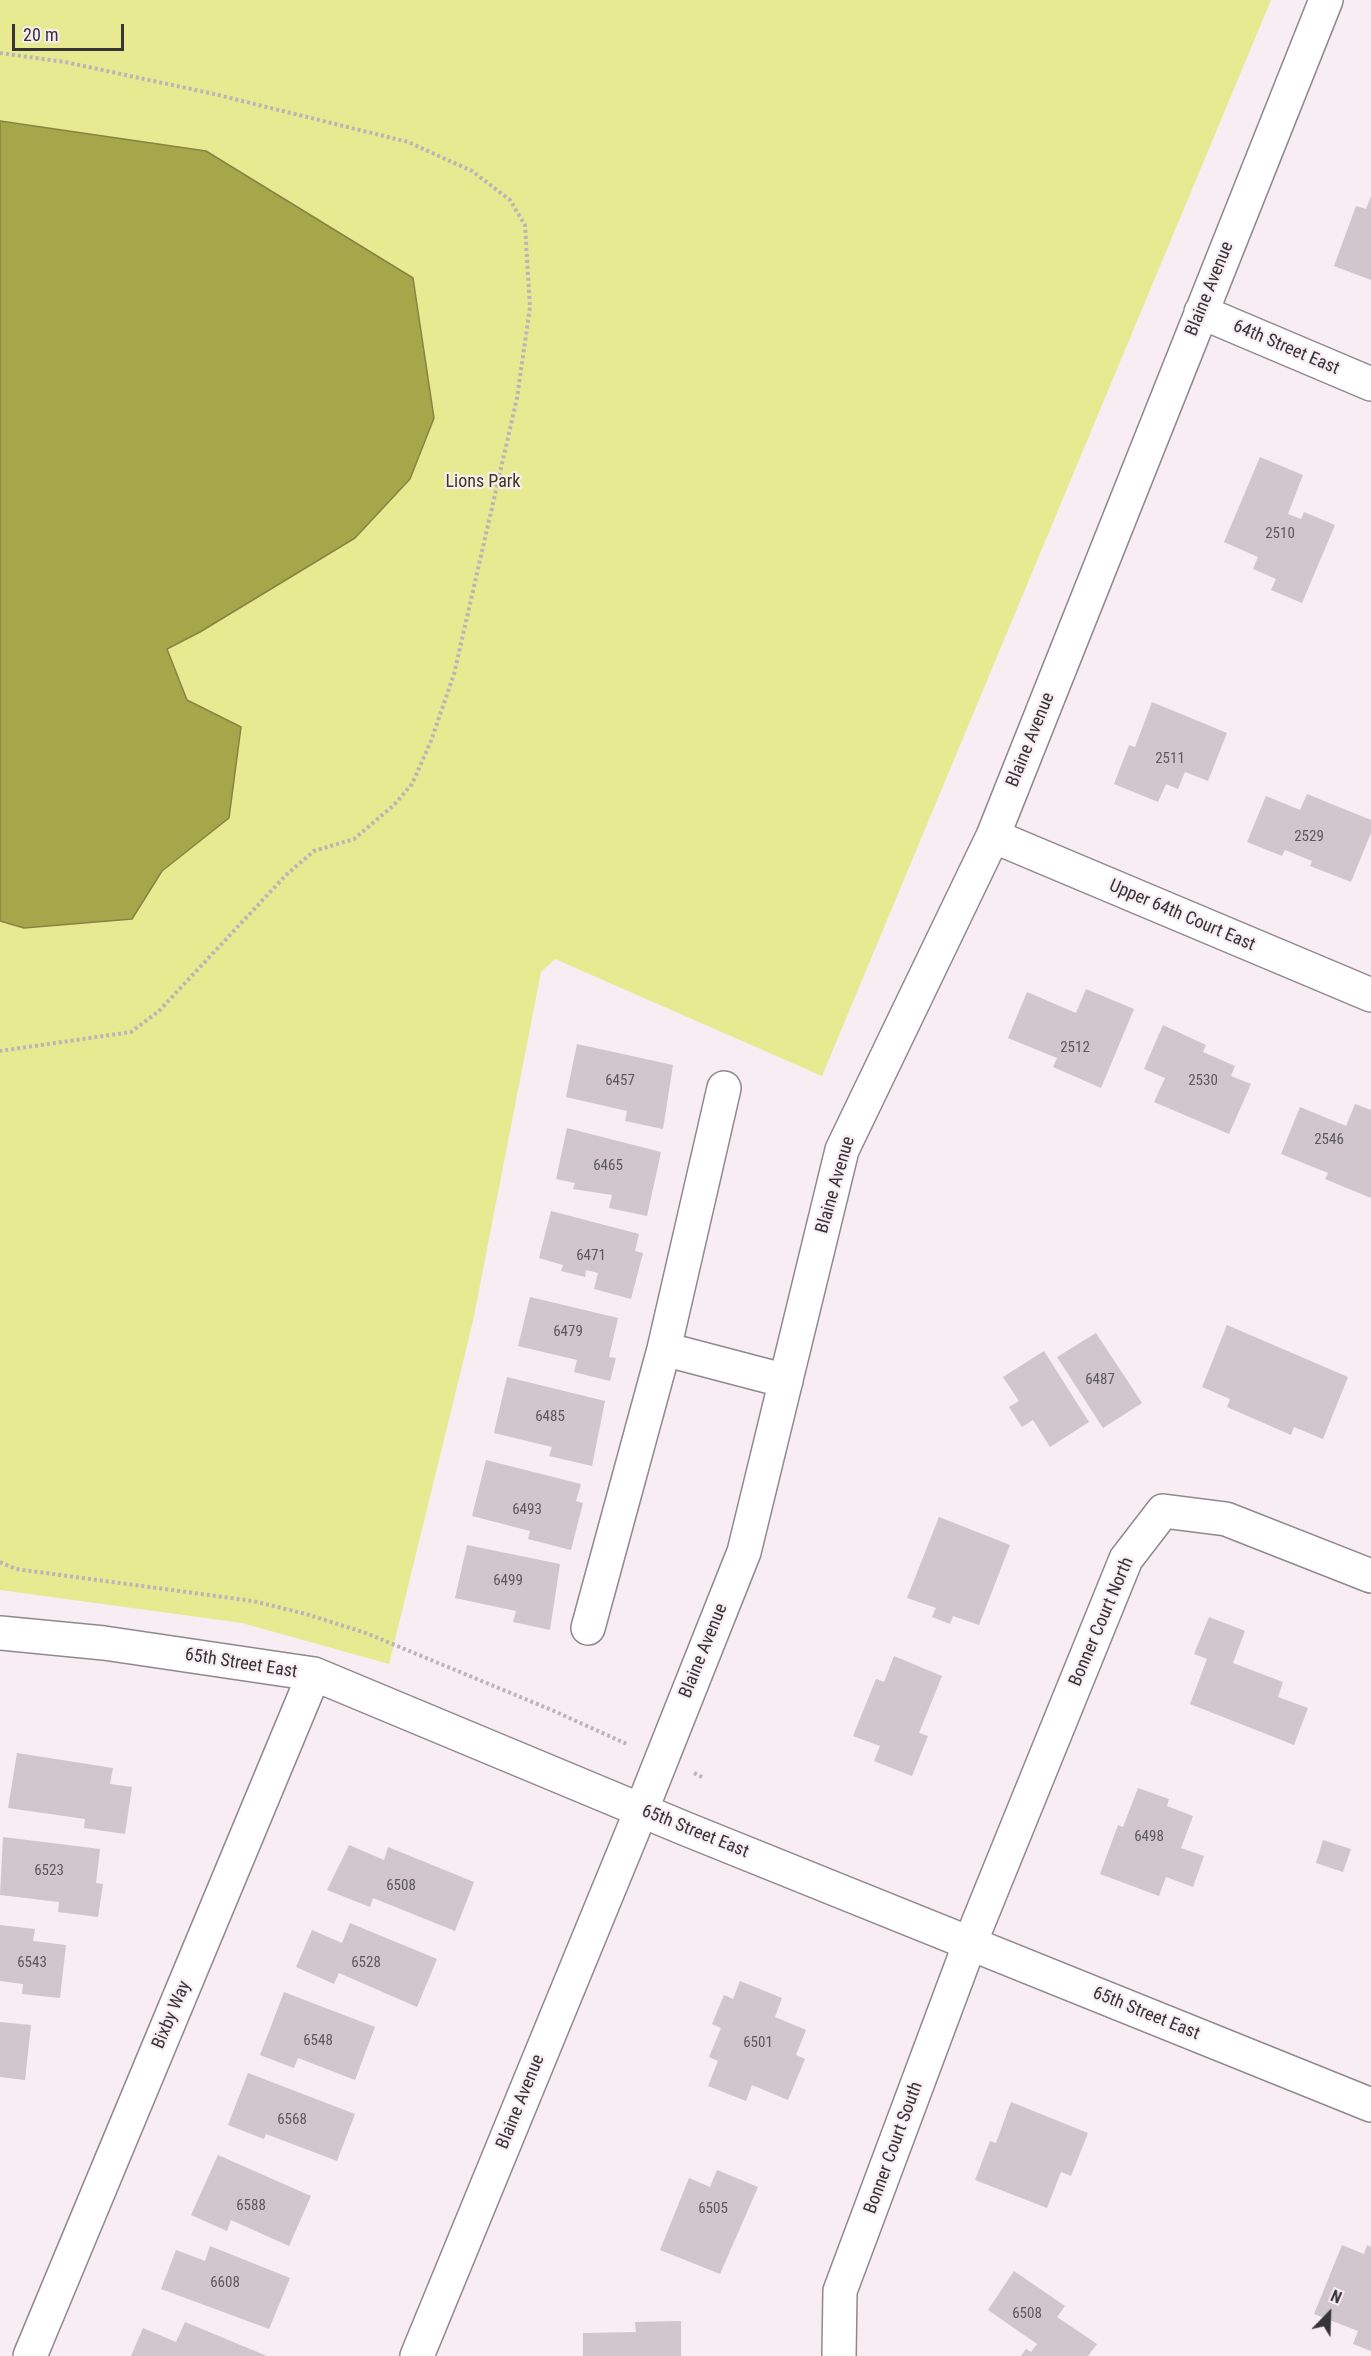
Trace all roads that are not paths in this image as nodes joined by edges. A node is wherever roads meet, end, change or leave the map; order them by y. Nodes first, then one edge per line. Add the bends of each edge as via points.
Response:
1 (1326, 0) edge
2 (1201, 312) junction
3 (1371, 384) edge
4 (993, 836) junction
5 (1371, 995) edge
6 (724, 1088) dead end
7 (664, 1349) junction
8 (786, 1381) junction
9 (1371, 1576) edge
10 (588, 1628) dead end
11 (0, 1633) edge
12 (314, 1674) junction
13 (641, 1811) junction
14 (970, 1943) junction
15 (1371, 2105) edge
16 (30, 2356) edge
17 (417, 2356) edge
18 (839, 2356) edge

1 - 2 street, Blaine Avenue
2 - 3 street, 64th Street East
2 - 4 street, Blaine Avenue
4 - 5 street, Upper 64th Court East
4 - 8 street, Blaine Avenue via 842,1150
6 - 7 street
7 - 8 street
7 - 10 street
8 - 13 street, Blaine Avenue via 744,1552
9 - 14 street, Bonner Court North via 1226,1519 1164,1511 1126,1559
11 - 12 street, 65th Street East via 104,1643
12 - 13 street, 65th Street East
12 - 16 street, Bixby Way
13 - 14 street, 65th Street East
13 - 17 street, Blaine Avenue
14 - 15 street, 65th Street East
14 - 18 street, Bonner Court South via 840,2291

